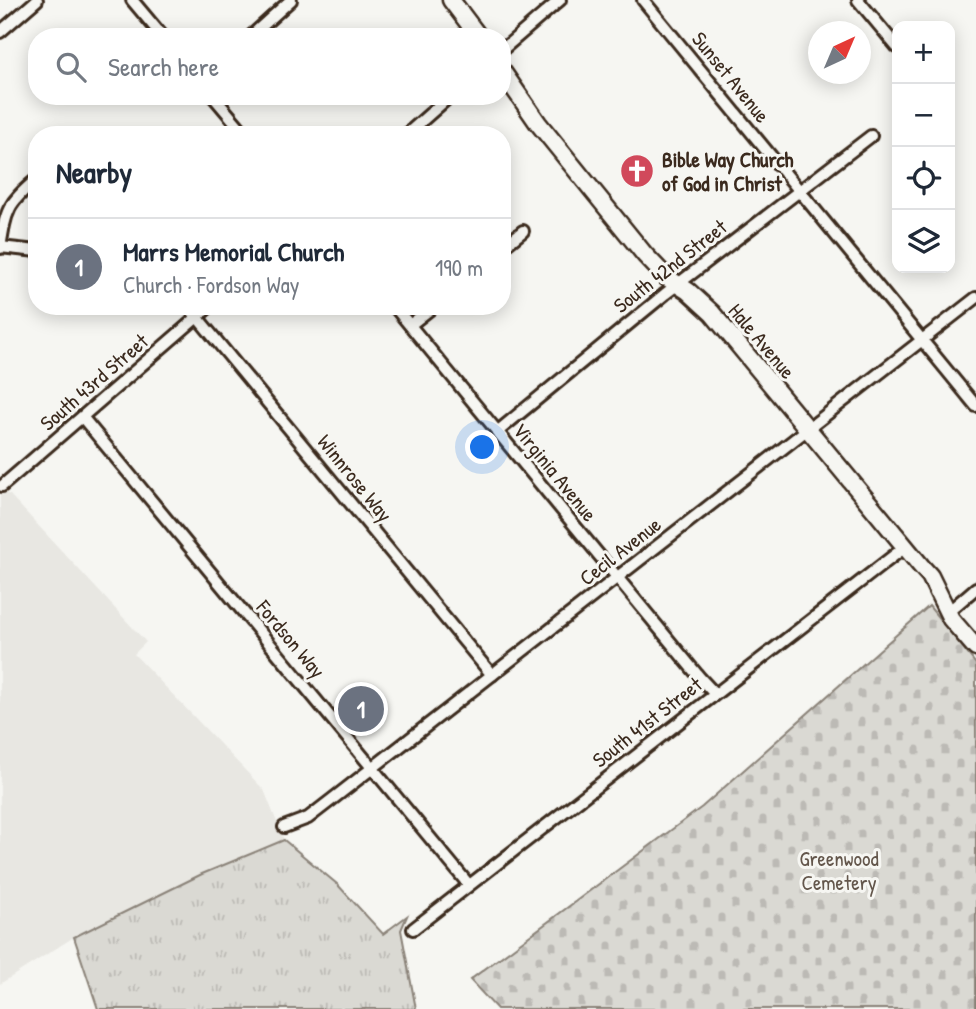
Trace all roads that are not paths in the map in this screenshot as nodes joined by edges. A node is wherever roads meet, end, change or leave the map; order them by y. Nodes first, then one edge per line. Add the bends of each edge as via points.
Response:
1 (37, 0) edge
2 (132, 0) edge
3 (291, 0) edge
4 (452, 0) edge
5 (560, 0) edge
6 (643, 0) edge
7 (858, 0) edge
8 (155, 28) edge
9 (260, 28) edge
10 (472, 28) edge
11 (0, 32) edge
12 (892, 41) edge
13 (511, 42) edge
14 (511, 84) edge
15 (221, 105) edge
16 (440, 105) edge
17 (238, 126) edge
18 (416, 126) edge
19 (871, 136) dead end
20 (28, 187) edge
21 (799, 191) junction
22 (523, 230) dead end
23 (511, 240) edge
24 (0, 248) edge
25 (28, 250) edge
26 (678, 285) junction
27 (976, 298) edge
28 (199, 315) edge
29 (401, 315) edge
30 (423, 315) edge
31 (197, 317) junction
32 (410, 326) junction
33 (922, 340) junction
34 (976, 406) edge
35 (83, 418) junction
36 (807, 429) junction
37 (497, 432) junction
38 (2, 486) dead end
39 (905, 547) junction
40 (617, 577) junction
41 (976, 588) edge
42 (947, 613) junction
43 (976, 648) edge
44 (492, 675) junction
45 (715, 693) junction
46 (371, 768) junction
47 (284, 827) dead end
48 (469, 885) junction
49 (413, 929) dead end

1 - 11 street
2 - 8 street
3 - 9 street
4 - 10 street
5 - 13 street
6 - 21 street, Sunset Avenue
7 - 12 street
14 - 26 street, Hale Avenue via 645,255
15 - 17 street
16 - 18 street
19 - 21 street, South 42nd Street
20 - 24 street via 8,208
21 - 26 street, South 42nd Street
21 - 33 street, Sunset Avenue
22 - 23 street
24 - 25 street
26 - 36 street, Hale Avenue via 712,313
26 - 37 street, South 42nd Street
27 - 33 street, Cecil Avenue
28 - 31 street, South 43rd Street
29 - 32 street, Virginia Avenue
30 - 32 street
31 - 35 street, South 43rd Street
31 - 44 street, Winnrose Way
32 - 37 street, Virginia Avenue
33 - 34 street, Sunset Avenue
33 - 36 street, Cecil Avenue
35 - 38 street, South 43rd Street
35 - 46 street, Fordson Way
36 - 39 street, Hale Avenue
36 - 40 street, Cecil Avenue
37 - 40 street, Virginia Avenue
39 - 42 street, Hale Avenue via 930,576
39 - 45 street, South 41st Street
40 - 44 street, Cecil Avenue
40 - 45 street, Virginia Avenue
41 - 42 street
42 - 43 street, Hale Avenue
44 - 46 street, Cecil Avenue
45 - 48 street, South 41st Street
46 - 47 street, Cecil Avenue via 307,818
46 - 48 street, Fordson Way
48 - 49 street, South 41st Street

